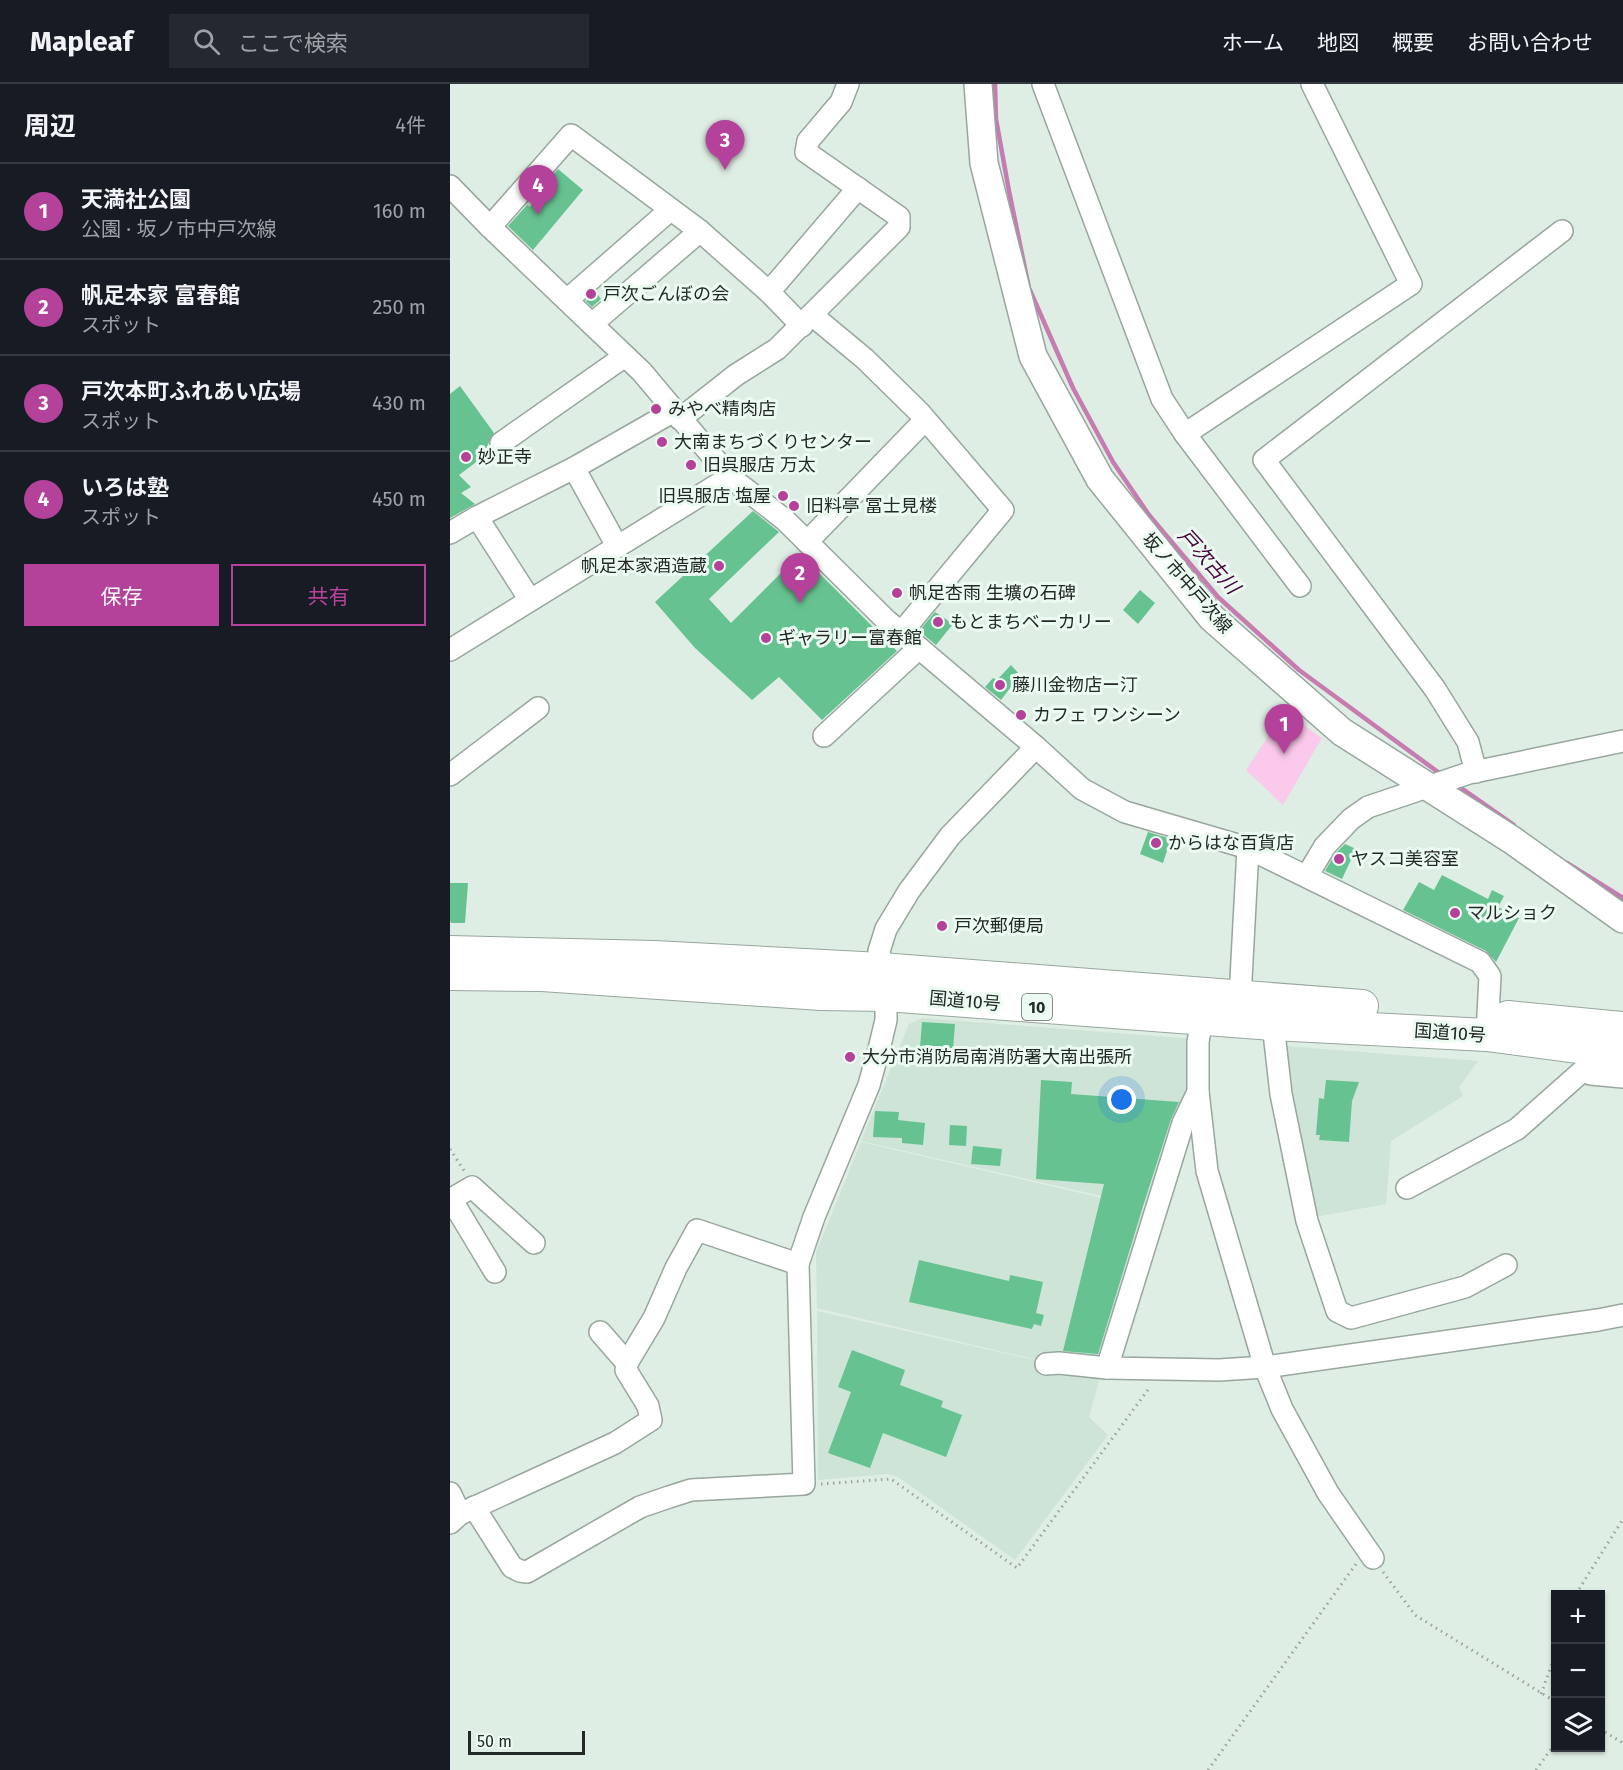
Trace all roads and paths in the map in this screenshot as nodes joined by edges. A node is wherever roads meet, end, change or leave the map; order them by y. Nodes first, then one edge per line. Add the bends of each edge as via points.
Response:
1 (848, 84) edge
2 (978, 84) edge
3 (1043, 84) edge
4 (1312, 84) edge
5 (450, 186) edge
6 (858, 188) junction
7 (670, 210) junction
8 (490, 227) junction
9 (700, 231) junction
10 (1562, 231) dead end
11 (769, 292) junction
12 (567, 300) junction
13 (807, 320) junction
14 (592, 324) junction
15 (625, 356) junction
16 (677, 415) junction
17 (925, 420) junction
18 (1185, 434) junction
19 (501, 443) dead end
20 (574, 468) junction
21 (730, 477) junction
22 (477, 517) junction
23 (450, 533) edge
24 (807, 542) junction
25 (617, 546) junction
26 (1300, 586) dead end
27 (530, 600) junction
28 (901, 633) junction
29 (919, 648) junction
30 (450, 650) edge
31 (538, 708) dead end
32 (824, 736) dead end
33 (1623, 741) edge
34 (1036, 747) junction
35 (1472, 773) junction
36 (450, 775) edge
37 (1434, 784) junction
38 (1248, 848) junction
39 (1307, 876) junction
40 (1623, 919) edge
41 (450, 952) edge
42 (450, 974) edge
43 (884, 982) junction
44 (1240, 998) junction
45 (1202, 1019) junction
46 (1273, 1024) junction
47 (1487, 1025) junction
48 (1623, 1028) edge
49 (1602, 1057) edge
50 (1623, 1077) edge
51 (1198, 1092) junction
52 (1407, 1188) dead end
53 (450, 1199) edge
54 (534, 1243) dead end
55 (798, 1264) junction
56 (1506, 1265) dead end
57 (495, 1272) dead end
58 (1623, 1314) edge
59 (600, 1332) dead end
60 (627, 1363) junction
61 (1046, 1364) dead end
62 (1265, 1367) junction
63 (1107, 1368) junction
64 (1163, 1369) junction
65 (804, 1484) junction
66 (450, 1493) edge
67 (461, 1515) edge
68 (1623, 1519) edge
69 (1370, 1553) junction
70 (1579, 1590) edge
71 (1551, 1667) edge
72 (1541, 1694) junction
73 (1551, 1699) edge
74 (1605, 1732) edge
75 (1623, 1743) edge
76 (1551, 1749) edge
77 (1208, 1770) edge
78 (1536, 1770) edge

1 - 6 street via 841,102 808,141 806,152
2 - 37 main road, 坂ノ市中戸次線 via 984,163 1033,356 1100,479 1212,618 1342,732
3 - 18 street via 1162,399
4 - 18 street via 1411,284
5 - 8 street
6 - 11 street
6 - 13 street via 899,217 899,227
7 - 8 street via 571,135
7 - 9 street
7 - 12 street
8 - 12 street
9 - 11 street
9 - 14 street
10 - 35 street via 1264,460 1436,689 1468,742
11 - 13 street
12 - 14 street
13 - 16 street via 777,349
13 - 17 street via 865,359
14 - 15 street
15 - 16 street
15 - 19 street
16 - 20 street
16 - 21 street
17 - 24 street
17 - 28 street via 1003,510
18 - 26 street
20 - 22 street
20 - 25 street
21 - 24 street
21 - 25 street
22 - 23 street
22 - 27 street
24 - 28 street
25 - 27 street
27 - 30 street
28 - 29 street
29 - 32 street
29 - 34 street
31 - 36 street
33 - 35 street
34 - 38 street via 1082,789 1125,812
34 - 43 street via 950,836 909,891 886,929 879,951
35 - 37 street
37 - 39 street via 1368,807 1350,819 1325,846
37 - 40 main road, 坂ノ市中戸次線
38 - 39 street
38 - 44 street
39 - 47 street via 1480,962 1490,976
41 - 43 highway, 国道10号 / 10 via 654,957
42 - 43 highway, 国道10号 / 10 via 542,975 821,994
43 - 44 highway, 国道10号 / 10 via 1078,984
43 - 45 highway, 国道10号 / 10
43 - 55 street via 886,1020 869,1085
44 - 47 highway, 国道10号 / 10
45 - 46 highway, 国道10号 / 10
45 - 51 street
46 - 47 highway, 国道10号 / 10
46 - 56 street via 1281,1094 1307,1221 1337,1311 1351,1318 1465,1287
47 - 48 highway, 国道10号 / 10
47 - 49 highway, 国道10号 / 10 via 1573,1045
49 - 50 street via 1591,1074
49 - 52 street via 1517,1129
51 - 62 street via 1206,1171
51 - 63 street via 1183,1123
53 - 54 street via 472,1187
53 - 57 street
55 - 60 street via 697,1230
55 - 65 street
58 - 62 street
59 - 60 street
60 - 67 street via 626,1370 648,1406 651,1420 615,1443
61 - 63 street
62 - 64 street
62 - 69 street via 1282,1409 1328,1493
63 - 64 street
64 - 65 path via 1017,1568 891,1479
65 - 67 street via 691,1490 640,1507 526,1572 512,1567
66 - 67 street
68 - 70 path
69 - 72 path via 1415,1615
69 - 77 path
71 - 72 path
72 - 73 path
74 - 75 path
76 - 78 path

